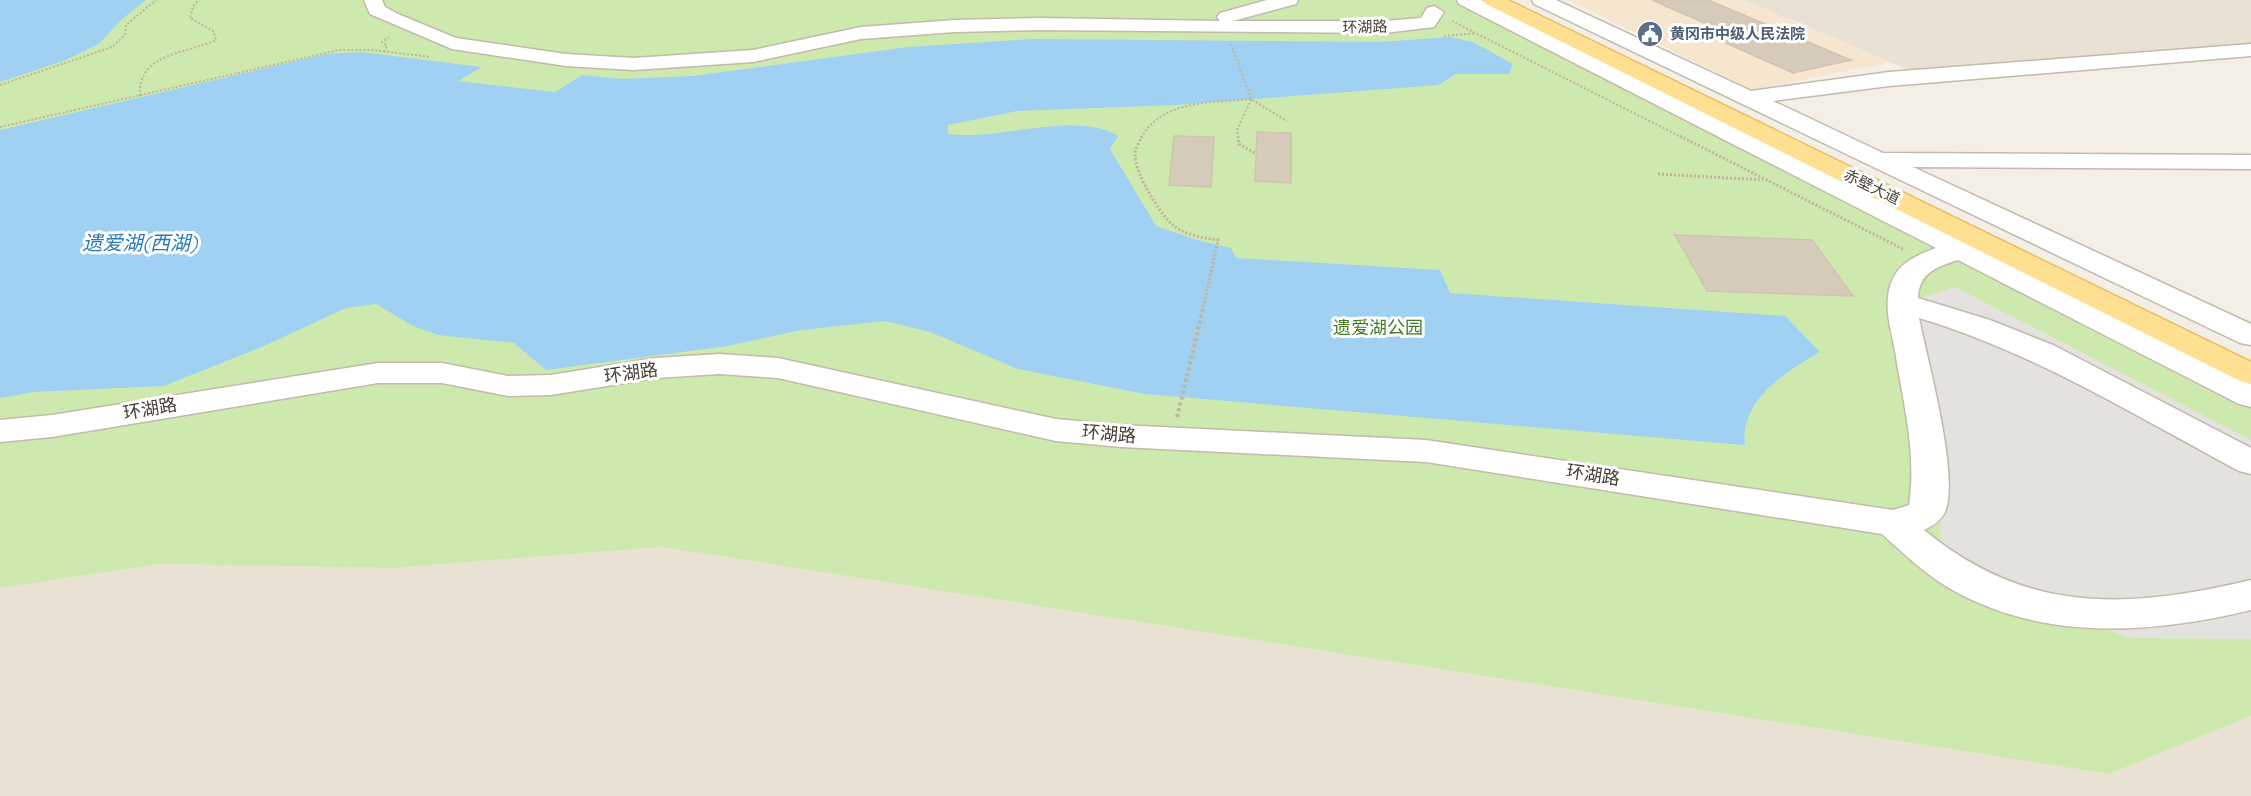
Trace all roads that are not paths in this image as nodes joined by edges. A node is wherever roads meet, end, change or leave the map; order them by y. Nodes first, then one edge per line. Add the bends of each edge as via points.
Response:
1 (373, 0) edge
2 (1289, 0) edge
3 (1466, 0) edge
4 (1492, 0) edge
5 (1511, 0) edge
6 (1541, 0) edge
7 (1434, 12) road end
8 (1166, 27) junction
9 (2251, 50) edge
10 (1748, 98) junction
11 (1839, 159) junction
12 (1877, 159) junction
13 (2251, 162) edge
14 (1959, 249) junction
15 (1903, 303) junction
16 (2251, 336) edge
17 (2251, 359) edge
18 (2251, 374) edge
19 (2251, 397) edge
20 (0, 431) edge
21 (2251, 463) edge
22 (1893, 523) junction
23 (2251, 595) edge

1 - 8 street, 环湖路 via 377,10 391,18 452,43 566,60 634,64 753,56 891,30 1040,24
2 - 8 street via 1241,15
3 - 14 street
4 - 18 main road, 赤壁大道
5 - 11 main road, 赤壁大道
6 - 10 street
7 - 8 street, 环湖路 via 1427,23 1384,27
9 - 10 street via 1889,80
10 - 12 street
11 - 12 street
11 - 17 main road, 赤壁大道
12 - 13 street
12 - 16 street
14 - 15 street, 环湖路 via 1927,262 1909,275 1901,297
14 - 19 street
15 - 21 street via 1979,326 2042,352
15 - 22 street, 环湖路 via 1925,433 1930,495 1927,511 1914,520
20 - 22 street, 环湖路 via 378,373 442,373 508,386 551,385 656,368 719,364 778,368 1056,430 1426,451
22 - 23 street via 1964,578 2031,606 2140,615

